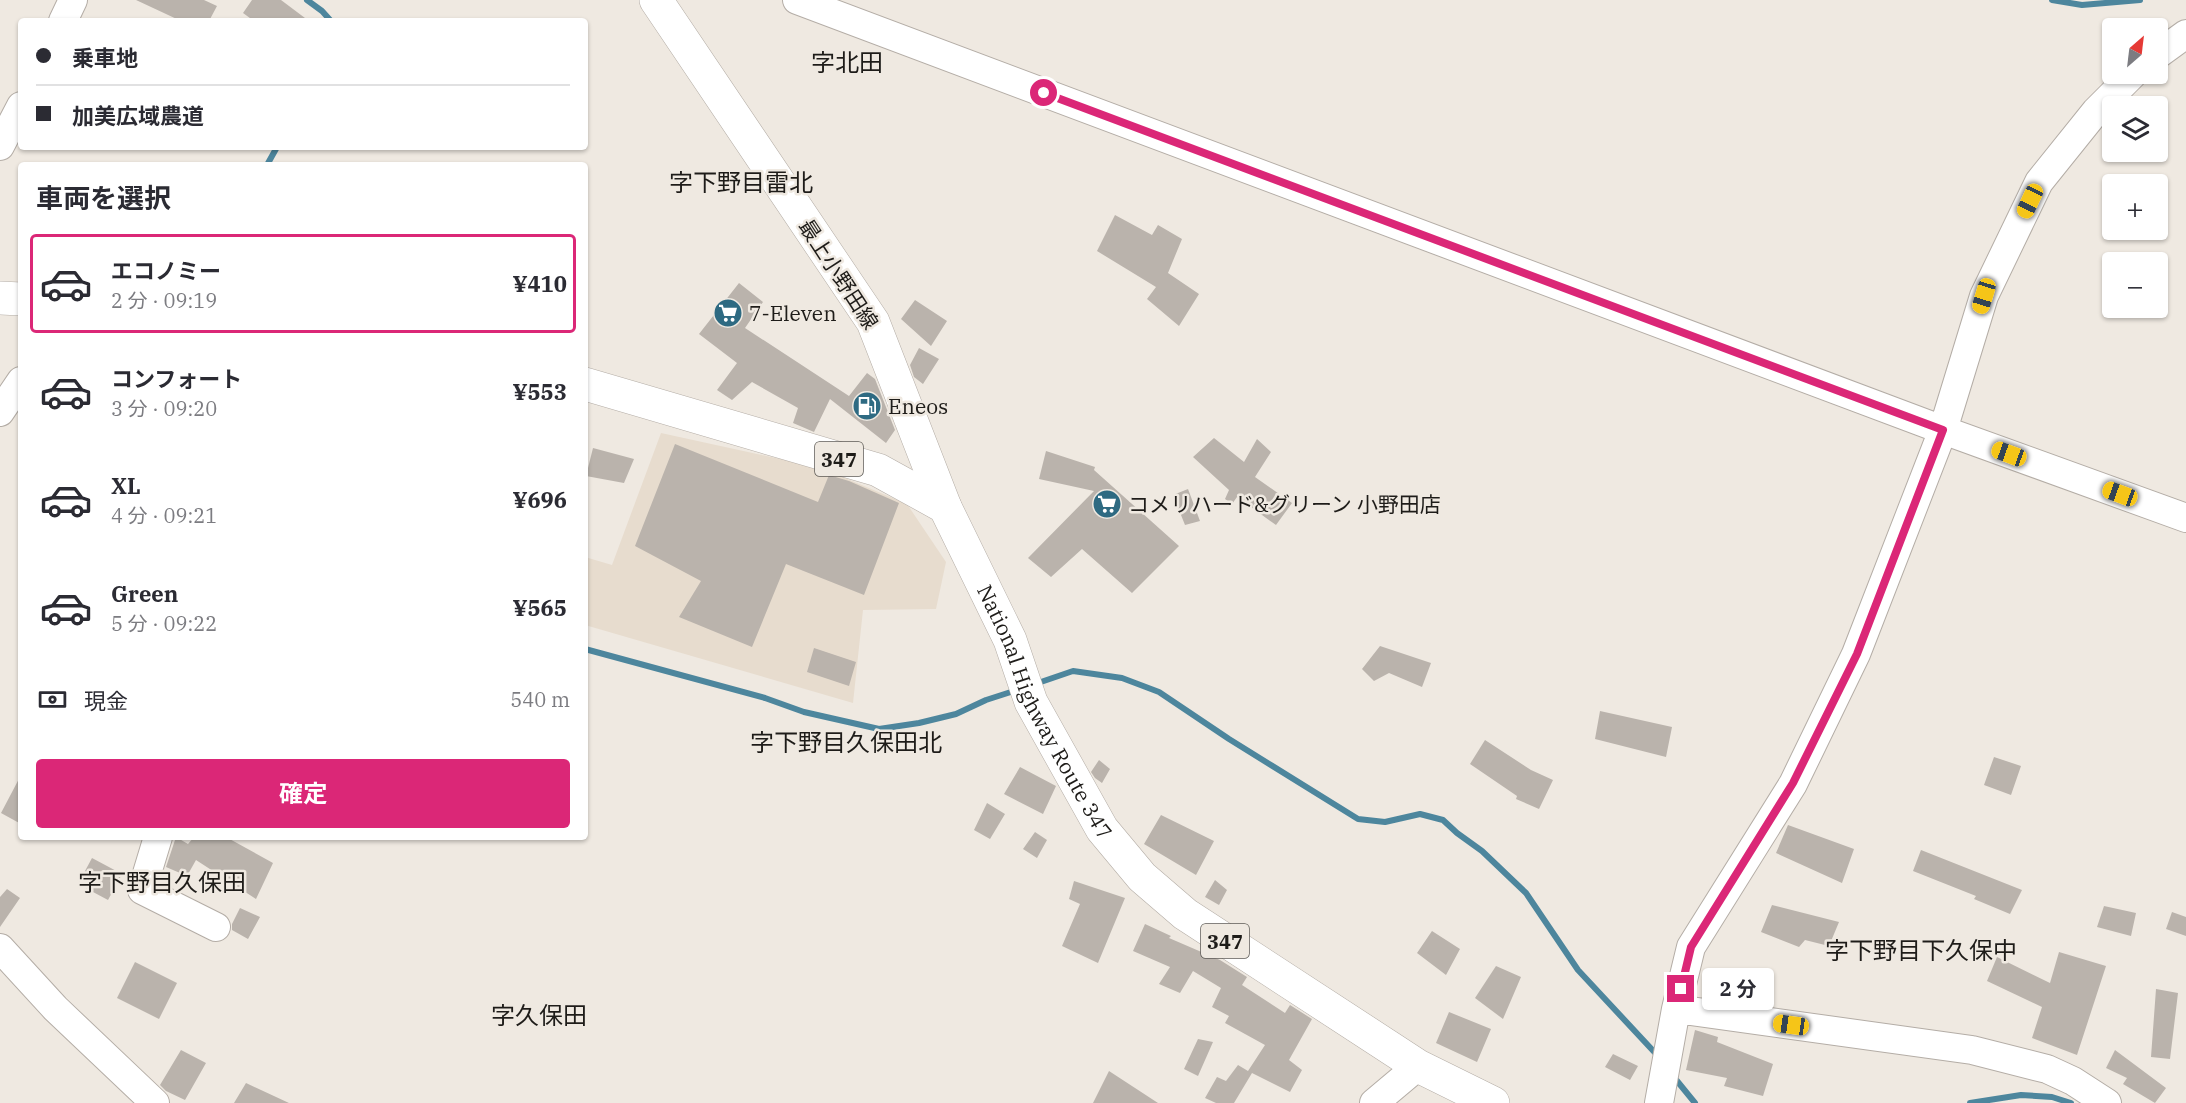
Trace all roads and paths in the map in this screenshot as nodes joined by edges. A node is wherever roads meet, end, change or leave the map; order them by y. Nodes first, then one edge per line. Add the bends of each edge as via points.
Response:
1 (73, 0) edge
2 (656, 0) edge
3 (797, 0) edge
4 (64, 18) edge
5 (2186, 34) edge
6 (2168, 47) edge
7 (2123, 84) edge
8 (18, 112) edge
9 (0, 146) edge
10 (0, 298) edge
11 (18, 299) edge
12 (18, 385) edge
13 (588, 385) edge
14 (0, 412) edge
15 (1943, 430) junction
16 (945, 507) junction
17 (2186, 518) edge
18 (157, 840) edge
19 (216, 927) dead end
20 (0, 948) edge
21 (1676, 1009) junction
22 (1418, 1066) junction
23 (1661, 1092) edge
24 (155, 1103) edge
25 (1374, 1103) edge
26 (1493, 1103) edge
27 (2107, 1103) edge

1 - 4 street
2 - 16 main road, 最上小野田線 via 873,322
3 - 15 street
5 - 6 street
7 - 15 street via 2039,182 1984,296
8 - 9 street
10 - 11 main road
12 - 14 street
13 - 16 main road, 347 via 878,470
15 - 17 street
15 - 21 street via 1857,654 1793,783 1691,947
16 - 22 main road, National Highway Route 347 / 347 via 1010,640 1031,702 1102,829 1142,876 1185,914
18 - 19 street via 142,890
20 - 24 street via 55,1008
21 - 23 street
21 - 27 street via 1972,1050 2047,1069
22 - 25 street
22 - 26 main road, National Highway Route 347 / 347

